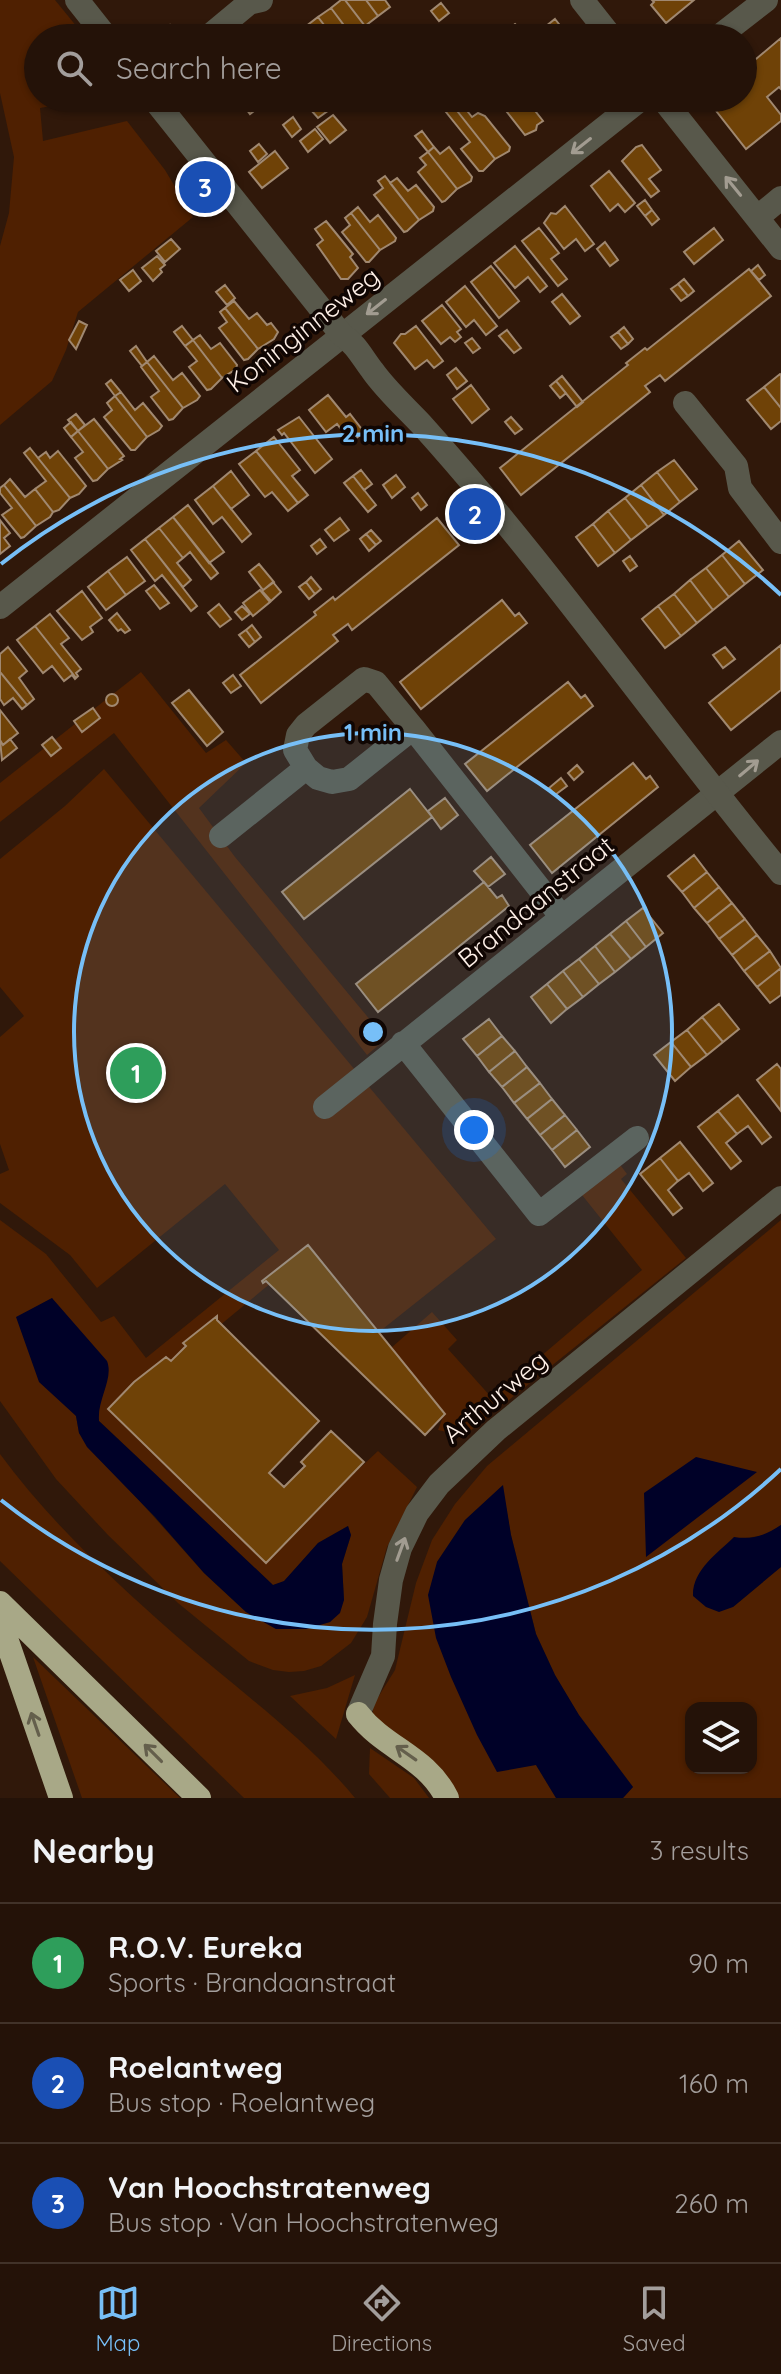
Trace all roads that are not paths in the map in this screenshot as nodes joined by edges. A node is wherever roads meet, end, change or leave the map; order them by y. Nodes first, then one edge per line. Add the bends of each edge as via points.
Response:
1 (77, 0) edge
2 (261, 0) edge
3 (582, 0) edge
4 (766, 0) edge
5 (96, 24) edge
6 (224, 24) edge
7 (601, 24) edge
8 (735, 24) edge
9 (164, 112) edge
10 (624, 112) edge
11 (673, 112) edge
12 (781, 198) edge
13 (758, 217) junction
14 (781, 248) edge
15 (341, 334) junction
16 (685, 403) dead end
17 (781, 542) edge
18 (0, 607) edge
19 (413, 728) junction
20 (781, 742) edge
21 (306, 768) junction
22 (717, 795) junction
23 (221, 836) dead end
24 (781, 873) edge
25 (561, 916) junction
26 (403, 1043) junction
27 (325, 1107) dead end
28 (637, 1138) dead end
29 (781, 1198) edge
30 (0, 1603) edge
31 (0, 1621) edge
32 (358, 1714) joint
33 (61, 1798) edge
34 (199, 1798) edge
35 (447, 1798) edge

1 - 5 street
2 - 6 street
3 - 7 street
4 - 8 street
9 - 15 street
10 -> 15 street, Koninginneweg
13 -> 11 street
12 - 13 street
13 - 14 street
15 - 18 street, Koninginneweg
15 - 22 street via 354,342 373,372 452,460
16 - 17 street via 736,466 740,488
19 - 21 street via 349,779 332,782
19 - 21 street via 376,683 364,679 298,735 295,750
19 - 25 street
22 -> 20 street, Brandaanstraat
21 - 23 street
22 - 24 street
22 - 25 street, Brandaanstraat
25 - 26 street, Brandaanstraat
26 - 27 street, Brandaanstraat
26 - 28 street via 539,1214
32 -> 29 street, Arthurweg via 383,1656 400,1548 439,1484 496,1430
34 -> 30 highway
33 -> 31 highway
35 -> 32 highway via 438,1779

